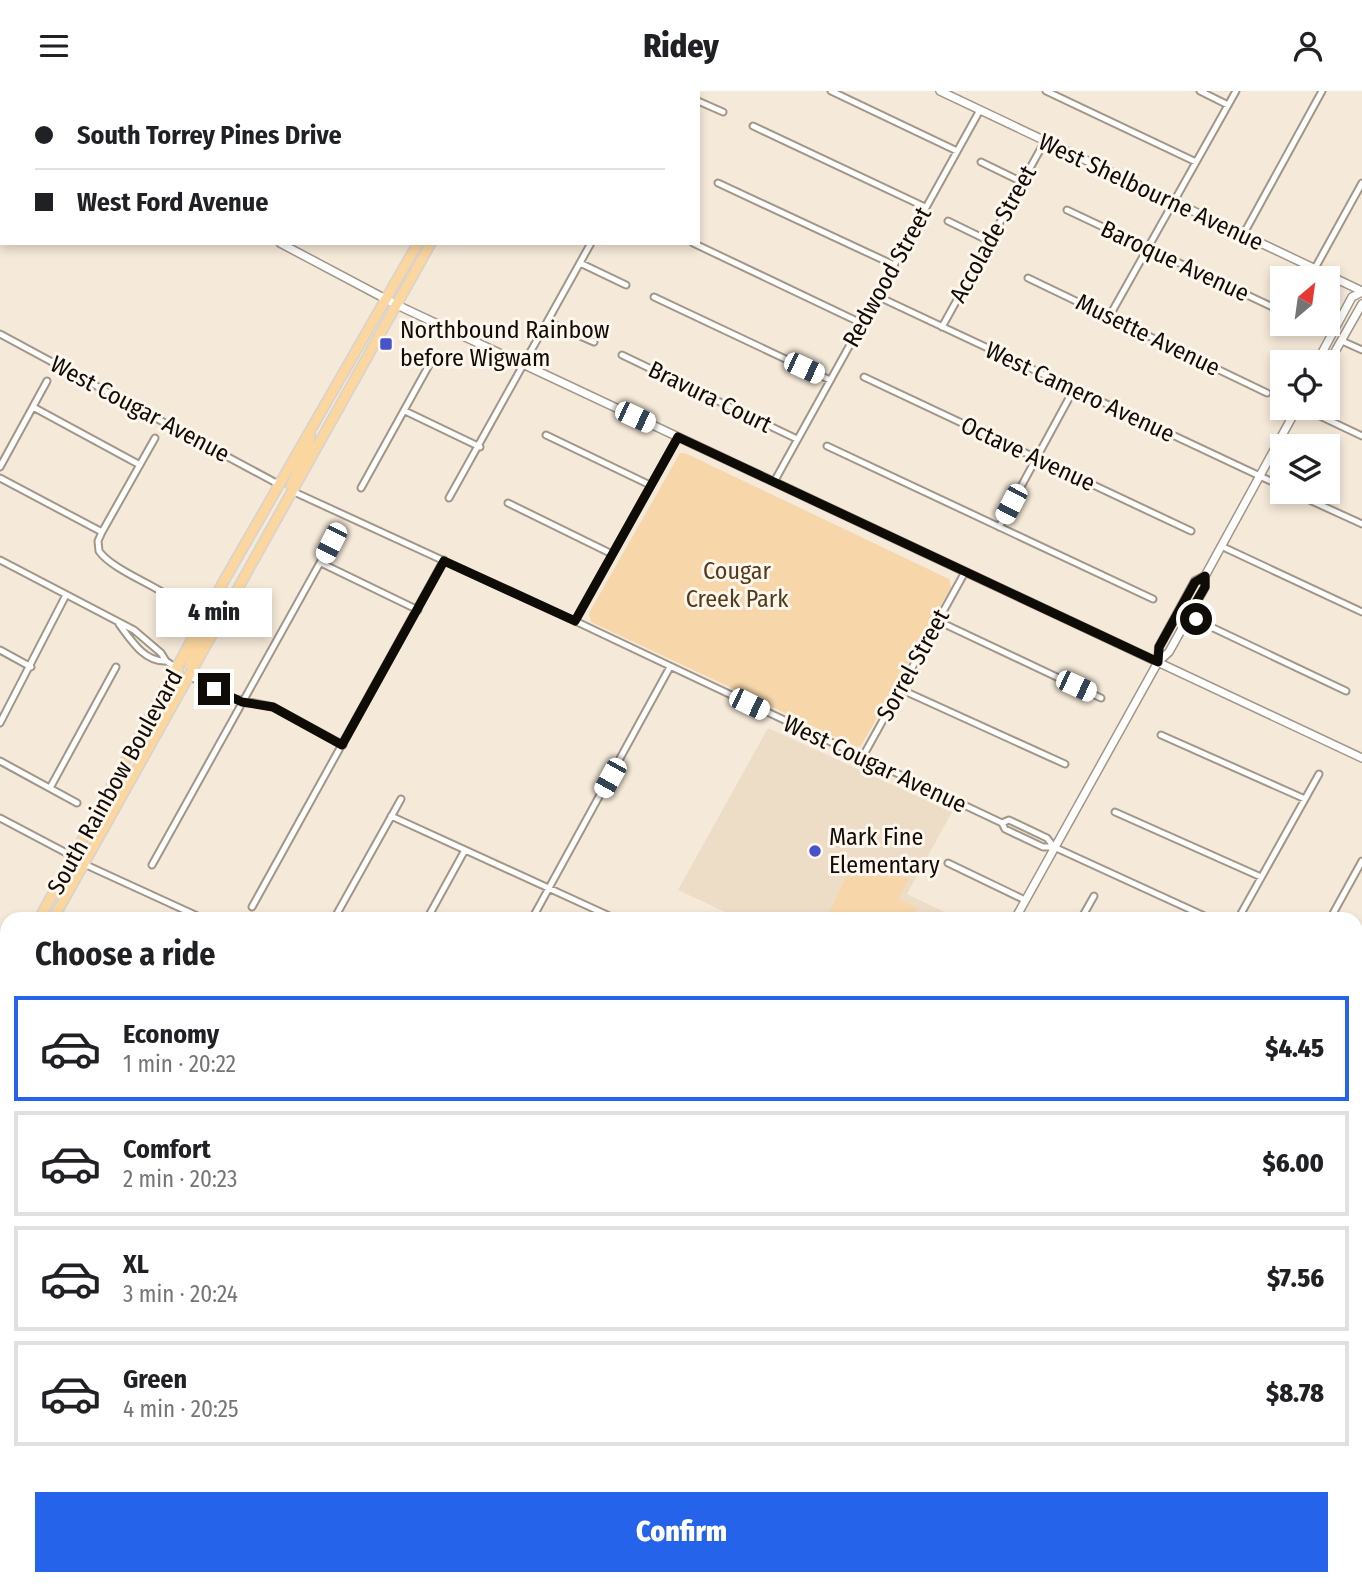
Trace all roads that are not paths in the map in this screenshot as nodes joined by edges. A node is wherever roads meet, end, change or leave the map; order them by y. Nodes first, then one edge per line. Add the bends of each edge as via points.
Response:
1 (831, 91) edge
2 (940, 91) edge
3 (1046, 91) edge
4 (1200, 91) edge
5 (1236, 91) edge
6 (1322, 91) edge
7 (700, 102) edge
8 (1228, 105) junction
9 (979, 110) junction
10 (723, 112) dead end
11 (753, 125) dead end
12 (1045, 141) junction
13 (957, 151) junction
14 (981, 162) dead end
15 (1196, 162) junction
16 (1022, 182) junction
17 (718, 183) dead end
18 (1362, 183) edge
19 (1174, 202) junction
20 (925, 207) junction
21 (1066, 209) dead end
22 (948, 221) dead end
23 (1243, 235) junction
24 (989, 241) junction
25 (284, 245) edge
26 (417, 245) edge
27 (431, 245) edge
28 (590, 245) edge
29 (697, 245) edge
30 (1148, 248) junction
31 (580, 263) junction
32 (894, 265) junction
33 (1308, 266) edge
34 (1316, 266) edge
35 (1028, 278) dead end
36 (1340, 281) edge
37 (626, 285) dead end
38 (1362, 291) edge
39 (877, 296) junction
40 (654, 297) dead end
41 (386, 299) junction
42 (1362, 304) edge
43 (397, 305) junction
44 (1270, 306) edge
45 (1109, 317) junction
46 (548, 322) junction
47 (861, 323) junction
48 (942, 327) junction
49 (0, 334) edge
50 (1342, 341) junction
51 (594, 342) dead end
52 (1323, 350) edge
53 (1337, 350) edge
54 (1362, 350) edge
55 (622, 355) dead end
56 (433, 358) dead end
57 (525, 365) junction
58 (864, 377) dead end
59 (830, 380) junction
60 (47, 381) dead end
61 (1074, 389) junction
62 (1267, 393) dead end
63 (33, 407) junction
64 (405, 411) junction
65 (1290, 420) edge
66 (1328, 420) edge
67 (311, 429) junction
68 (546, 435) dead end
69 (1362, 436) edge
70 (678, 437) junction
71 (155, 438) dead end
72 (797, 439) junction
73 (827, 446) dead end
74 (480, 447) junction
75 (1036, 458) junction
76 (140, 465) junction
77 (0, 467) edge
78 (1259, 477) junction
79 (0, 478) edge
80 (774, 481) junction
81 (1270, 482) edge
82 (280, 485) junction
83 (650, 485) junction
84 (361, 488) dead end
85 (292, 491) junction
86 (449, 498) dead end
87 (508, 503) dead end
88 (1318, 504) edge
89 (1362, 524) edge
90 (999, 527) junction
91 (1191, 531) dead end
92 (102, 532) junction
93 (331, 543) dead end
94 (1221, 546) junction
95 (259, 551) junction
96 (612, 554) junction
97 (0, 560) edge
98 (444, 561) junction
99 (321, 563) junction
100 (965, 572) junction
101 (1205, 576) junction
102 (66, 595) junction
103 (1153, 599) dead end
104 (179, 603) dead end
105 (418, 610) junction
106 (1362, 612) edge
107 (1188, 616) junction
108 (203, 621) junction
109 (575, 621) junction
110 (938, 621) junction
111 (117, 622) junction
112 (0, 650) edge
113 (166, 661) junction
114 (1158, 662) junction
115 (31, 667) junction
116 (116, 667) dead end
117 (670, 667) junction
118 (178, 669) junction
119 (189, 676) junction
120 (900, 688) junction
121 (1346, 691) dead end
122 (1101, 698) dead end
123 (242, 702) junction
124 (0, 723) edge
125 (158, 731) junction
126 (1161, 734) dead end
127 (342, 745) junction
128 (862, 758) junction
129 (1362, 758) edge
130 (0, 761) edge
131 (1065, 764) dead end
132 (1319, 774) dead end
133 (50, 788) junction
134 (401, 799) dead end
135 (1305, 799) junction
136 (77, 803) dead end
137 (1115, 812) dead end
138 (391, 815) junction
139 (0, 818) edge
140 (95, 819) junction
141 (1054, 847) junction
142 (465, 850) junction
143 (74, 857) junction
144 (1362, 861) edge
145 (948, 863) dead end
146 (83, 864) junction
147 (152, 865) dead end
148 (1261, 877) junction
149 (548, 888) junction
150 (1094, 896) dead end
151 (1025, 900) junction
152 (252, 907) dead end
153 (44, 912) edge
154 (53, 912) edge
155 (56, 912) edge
156 (189, 912) edge
157 (337, 912) edge
158 (431, 912) edge
159 (536, 912) edge
160 (601, 912) edge
161 (1019, 912) edge
162 (1085, 912) edge
163 (1196, 912) edge
164 (1242, 912) edge
165 (1334, 912) edge

1 - 13 street
2 - 9 street, West Shelbourne Avenue
3 - 15 street
4 - 8 street
5 - 8 street
6 - 23 street
7 - 10 street
8 - 15 street
9 - 12 street, West Shelbourne Avenue
9 - 13 street, Redwood Street
11 - 20 street
12 - 16 street, Accolade Street
12 - 19 street, West Shelbourne Avenue
13 - 20 street, Redwood Street
14 - 16 street
15 - 19 street
16 - 24 street, Accolade Street
17 - 32 street
18 - 34 street
19 - 23 street, West Shelbourne Avenue
19 - 30 street
20 - 32 street, Redwood Street
21 - 30 street, Baroque Avenue
22 - 24 street
23 - 33 street, West Shelbourne Avenue
24 - 48 street, Accolade Street
25 - 41 street
26 - 41 main road, South Rainbow Boulevard
27 - 43 main road, South Rainbow Boulevard
28 - 31 street
29 - 47 street
30 - 44 street, Baroque Avenue
30 - 45 street
31 - 37 street
31 - 46 street
32 - 39 street, Redwood Street
35 - 45 street, Musette Avenue
36 - 38 street, West Shelbourne Avenue
38 - 52 street via 1352,297
39 - 47 street, Redwood Street
39 - 48 street, West Camero Avenue
40 - 59 street
41 - 43 street
41 - 67 main road, South Rainbow Boulevard
42 - 50 street
43 - 57 street
43 - 85 main road, South Rainbow Boulevard
45 - 62 street, Musette Avenue
46 - 51 street
46 - 57 street
47 - 59 street, Redwood Street
48 - 61 street, West Camero Avenue
49 - 82 street, West Cougar Avenue
50 - 53 street
50 - 54 street
55 - 72 street, Bravura Court
56 - 64 street
57 - 70 street
57 - 74 street
58 - 75 street, Octave Avenue
59 - 72 street, Redwood Street
60 - 63 street
61 - 75 street
61 - 78 street, West Camero Avenue
63 - 76 street
63 - 77 street
64 - 74 street
64 - 84 street
65 - 78 street
66 - 69 street
67 - 82 main road, South Rainbow Boulevard
67 - 85 main road
68 - 83 street
70 - 80 street
70 - 83 street
71 - 76 street
72 - 80 street, Redwood Street
73 - 90 street
74 - 86 street
75 - 90 street
75 - 91 street, Octave Avenue
76 - 92 street
78 - 81 street, West Camero Avenue
78 - 94 street
79 - 92 street
80 - 100 street
82 - 95 main road via 280,500 259,539
82 - 108 main road, South Rainbow Boulevard
83 - 96 street
85 - 95 main road, South Rainbow Boulevard
85 - 98 street, West Cougar Avenue
87 - 96 street
88 - 89 street
90 - 103 street
92 - 104 street via 99,551 107,560
93 - 99 street
94 - 101 street
94 - 106 street
95 - 119 main road, South Rainbow Boulevard
96 - 109 street
97 - 102 street
98 - 105 street
98 - 109 street, West Cougar Avenue
99 - 105 street
99 - 123 street
100 - 110 street, Sorrel Street
100 - 114 street
101 - 107 street via 1205,587
101 - 114 street via 1195,582 1159,647
102 - 111 street
102 - 115 street
105 - 127 street
107 - 114 street via 1169,652
107 - 121 street
108 - 118 main road, South Rainbow Boulevard
108 - 119 main road
109 - 117 street, West Cougar Avenue
110 - 120 street, Sorrel Street
110 - 122 street
111 - 113 street via 134,630
111 - 113 street via 145,653 156,661
112 - 115 street
113 - 118 street
114 - 129 street
114 - 141 street
115 - 124 street
116 - 133 street
117 - 128 street, West Cougar Avenue
117 - 149 street
118 - 125 main road via 179,680
118 - 140 main road, South Rainbow Boulevard
119 - 123 street
119 - 125 main road, South Rainbow Boulevard
120 - 128 street, Sorrel Street
120 - 131 street
123 - 127 street via 273,707
123 - 147 street
125 - 146 main road, South Rainbow Boulevard
126 - 135 street
127 - 152 street
128 - 141 street, West Cougar Avenue via 1002,823 1009,820 1048,838
130 - 133 street
132 - 135 street
133 - 136 street
134 - 138 street
135 - 148 street
137 - 148 street
138 - 142 street
138 - 157 street
139 - 143 street
140 - 143 main road, South Rainbow Boulevard
140 - 146 main road via 96,830
141 - 151 street
141 - 163 street, West Cougar Avenue
142 - 149 street
142 - 158 street
143 - 153 main road, South Rainbow Boulevard
143 - 154 main road
144 - 165 street
145 - 151 street
146 - 155 main road, South Rainbow Boulevard
146 - 156 street
148 - 164 street
149 - 159 street
149 - 160 street
150 - 162 street
151 - 161 street

